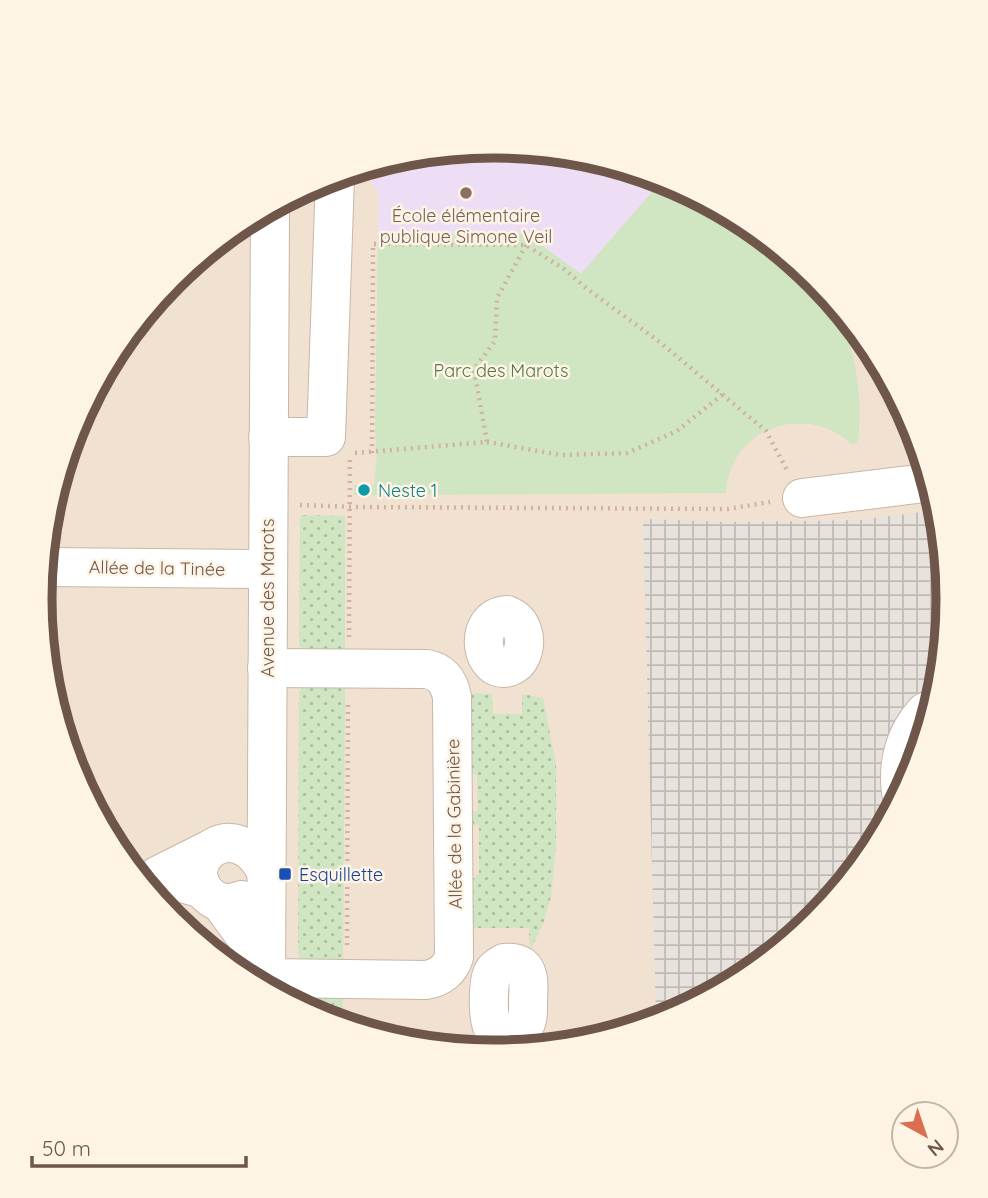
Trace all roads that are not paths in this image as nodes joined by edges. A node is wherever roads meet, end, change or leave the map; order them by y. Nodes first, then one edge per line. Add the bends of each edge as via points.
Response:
1 (335, 187) edge
2 (270, 219) edge
3 (268, 437) junction
4 (920, 484) edge
5 (802, 498) road end
6 (53, 567) edge
7 (267, 569) junction
8 (487, 658) dead end
9 (267, 668) junction
10 (448, 683) junction
11 (917, 724) edge
12 (267, 769) junction
13 (900, 773) edge
14 (213, 847) junction
15 (266, 875) junction
16 (151, 877) edge
17 (212, 896) junction
18 (451, 966) junction
19 (264, 975) edge
20 (266, 977) edge
21 (271, 980) edge
22 (490, 983) dead end

1 - 3 street via 326,437
2 - 3 street, Avenue des Marots
3 - 7 street, Avenue des Marots
4 - 5 street
6 - 7 street, Allée de la Tinée
7 - 9 street, Avenue des Marots
8 - 10 street
9 - 10 street via 427,669
9 - 12 street, Avenue des Marots
10 - 18 street, Allée de la Gabinière via 452,697 455,951
11 - 13 street via 903,750
12 - 14 street via 246,810
12 - 15 street, Avenue des Marots
14 - 15 street via 239,844 261,861
14 - 16 street
14 - 17 street via 199,869 199,880
15 - 17 street via 241,901 230,904
15 - 20 street, Avenue des Marots
16 - 17 street
17 - 19 street via 245,936
18 - 21 street via 432,979
18 - 22 street

